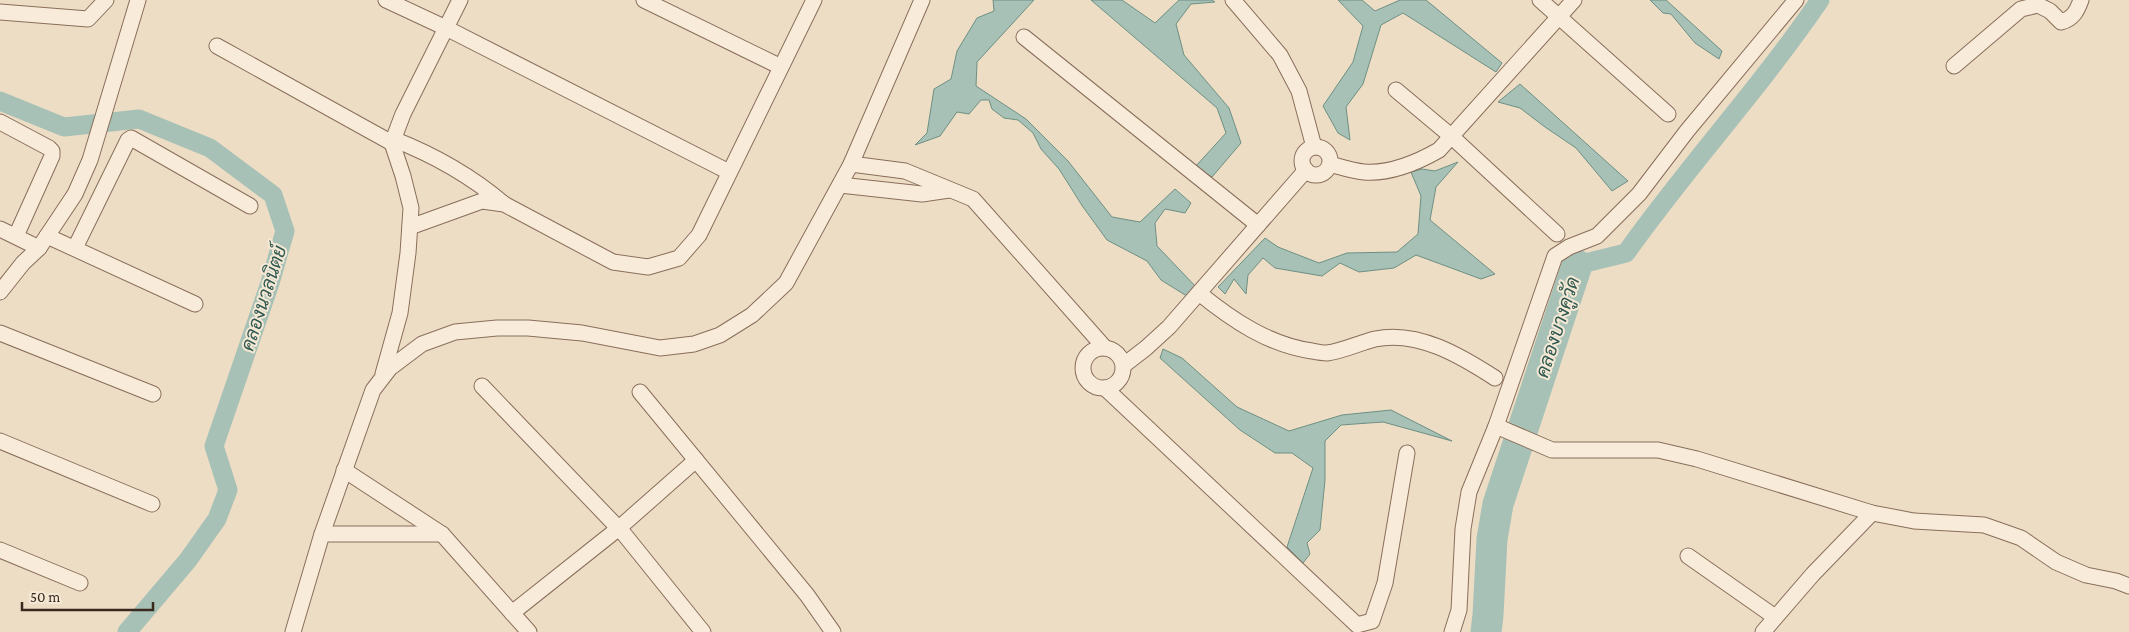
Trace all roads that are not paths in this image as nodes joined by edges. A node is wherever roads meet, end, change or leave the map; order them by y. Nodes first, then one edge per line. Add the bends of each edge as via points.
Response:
1 (106, 0) edge
2 (138, 0) edge
3 (386, 0) edge
4 (460, 0) edge
5 (644, 0) edge
6 (814, 0) edge
7 (922, 0) edge
8 (1233, 0) edge
9 (1540, 0) edge
10 (1574, 0) edge
11 (1796, 0) edge
12 (2081, 0) edge
13 (1246, 6) edge
14 (0, 12) edge
15 (1559, 17) junction
16 (446, 28) junction
17 (1024, 37) dead end
18 (218, 46) dead end
19 (1954, 66) dead end
20 (781, 67) junction
21 (1396, 90) dead end
22 (1668, 114) dead end
23 (0, 122) edge
24 (1450, 136) junction
25 (392, 141) junction
26 (1314, 148) junction
27 (851, 164) junction
28 (1330, 164) junction
29 (1306, 170) junction
30 (729, 172) junction
31 (840, 185) junction
32 (950, 190) junction
33 (504, 204) junction
34 (250, 206) dead end
35 (1258, 225) junction
36 (410, 226) junction
37 (0, 229) edge
38 (1557, 234) dead end
39 (16, 236) junction
40 (43, 242) junction
41 (75, 248) junction
42 (0, 292) edge
43 (1203, 297) junction
44 (195, 304) dead end
45 (0, 333) edge
46 (1105, 348) junction
47 (1124, 365) junction
48 (1495, 378) dead end
49 (382, 379) junction
50 (482, 386) dead end
51 (1106, 388) junction
52 (640, 392) dead end
53 (153, 394) dead end
54 (1501, 428) junction
55 (0, 441) edge
56 (1407, 452) dead end
57 (696, 460) junction
58 (344, 470) junction
59 (152, 504) dead end
60 (1872, 513) junction
61 (618, 528) junction
62 (322, 534) junction
63 (442, 534) junction
64 (0, 550) edge
65 (1688, 556) dead end
66 (80, 583) dead end
67 (2129, 586) edge
68 (512, 613) junction
69 (1775, 617) junction
70 (293, 632) edge
71 (529, 632) edge
72 (703, 632) edge
73 (833, 632) edge
74 (1452, 632) edge
75 (1763, 632) edge

1 - 14 street via 88,19
2 - 40 street via 90,160 75,194
3 - 16 street
4 - 16 street
5 - 20 street
6 - 20 street
7 - 27 street
8 - 13 street
9 - 15 street
10 - 15 street
11 - 54 street via 1633,200 1597,236 1555,256
12 - 19 street via 2069,20 2062,22 2038,5 2022,9
13 - 26 street via 1299,91
15 - 22 street
15 - 24 street
16 - 25 street
16 - 30 street
17 - 35 street
18 - 25 street
20 - 30 street
21 - 24 street
23 - 39 street via 52,151
24 - 28 street via 1439,150 1416,163 1380,172
24 - 38 street
25 - 33 street via 431,154 449,164
25 - 36 street via 411,208
26 - 28 street via 1327,153
26 - 29 street via 1303,158
27 - 31 street
27 - 32 street via 905,171
28 - 29 street via 1327,170 1316,175
29 - 35 street
30 - 33 street via 699,235 679,258 648,267 613,262
31 - 32 street via 922,194
31 - 49 street via 786,283 752,315 720,335 694,344 660,348 582,333 528,328 456,332 422,344 390,368
32 - 46 street via 973,199
33 - 36 street via 482,201
34 - 41 street via 131,138
35 - 43 street
36 - 49 street via 400,313
37 - 39 street
39 - 40 street
40 - 41 street
40 - 42 street
41 - 44 street
43 - 47 street
43 - 48 street via 1270,340 1296,349 1327,353 1377,339 1409,339 1466,359
45 - 53 street
46 - 47 street via 1117,353
46 - 51 street via 1092,351 1083,368 1092,386
47 - 51 street via 1121,378
49 - 58 street via 373,390
50 - 61 street
51 - 56 street via 1357,625 1372,621 1385,583
52 - 57 street
54 - 60 street via 1552,450 1658,450
54 - 74 street via 1469,492 1463,529 1459,610
55 - 59 street
57 - 61 street
57 - 73 street via 807,595
58 - 62 street
58 - 63 street
60 - 67 street via 1984,525 2021,538 2056,562 2086,575
60 - 69 street
61 - 68 street
61 - 72 street
62 - 63 street
62 - 70 street
63 - 68 street
64 - 66 street
65 - 69 street
68 - 71 street
69 - 75 street

